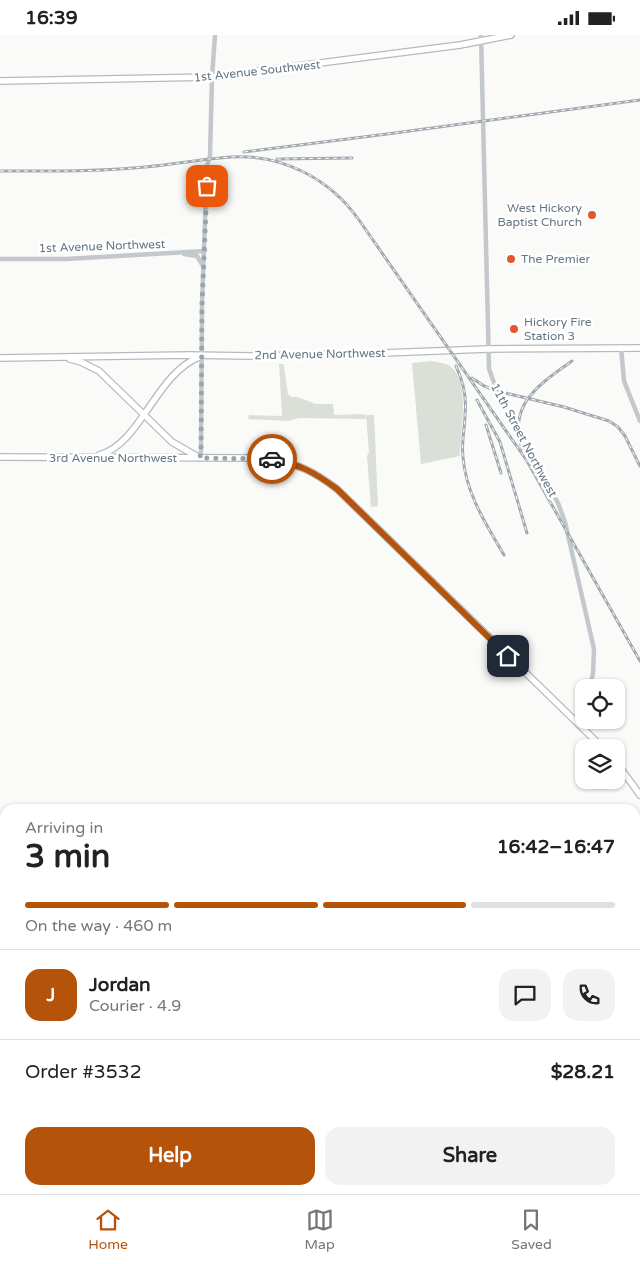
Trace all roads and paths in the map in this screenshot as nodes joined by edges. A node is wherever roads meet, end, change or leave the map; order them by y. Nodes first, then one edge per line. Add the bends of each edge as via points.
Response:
1 (215, 35) edge
2 (511, 35) edge
3 (482, 38) edge
4 (212, 77) junction
5 (0, 81) edge
6 (205, 251) junction
7 (176, 253) junction
8 (0, 259) edge
9 (204, 267) junction
10 (621, 347) junction
11 (640, 348) edge
12 (488, 349) junction
13 (202, 356) junction
14 (0, 358) edge
15 (64, 358) junction
16 (143, 415) junction
17 (640, 421) edge
18 (0, 457) edge
19 (90, 457) junction
20 (200, 458) junction
21 (592, 679) edge
22 (575, 721) edge
23 (583, 729) edge
24 (594, 739) edge
25 (625, 774) edge
26 (639, 793) edge

1 - 4 street
2 - 3 main road, 1st Avenue Southwest
3 - 4 main road, 1st Avenue Southwest
3 - 12 street, 11th Street Northwest
4 - 5 main road, 1st Avenue Southwest
4 - 6 street
6 - 7 street, 1st Avenue Northwest
6 - 9 street
7 - 8 street, 1st Avenue Northwest
7 - 9 street via 198,256
9 - 13 street
10 - 11 main road, 2nd Avenue Northwest
10 - 12 main road, 2nd Avenue Northwest
10 - 17 street via 624,381
12 - 13 main road, 2nd Avenue Northwest
12 - 21 street, 11th Street Northwest via 489,369 497,391 558,503 565,522 594,649
13 - 15 main road, 2nd Avenue Northwest
13 - 16 main road via 174,373
13 - 20 street
14 - 15 main road, 2nd Avenue Northwest
15 - 16 main road via 98,371
16 - 19 main road via 117,447
16 - 20 main road via 172,442
18 - 19 main road, 3rd Avenue Northwest
19 - 20 main road, 3rd Avenue Northwest
20 - 22 main road, 3rd Avenue Northwest via 266,458 285,462 311,471 337,489
23 - 24 main road, 3rd Avenue Northwest
25 - 26 main road

